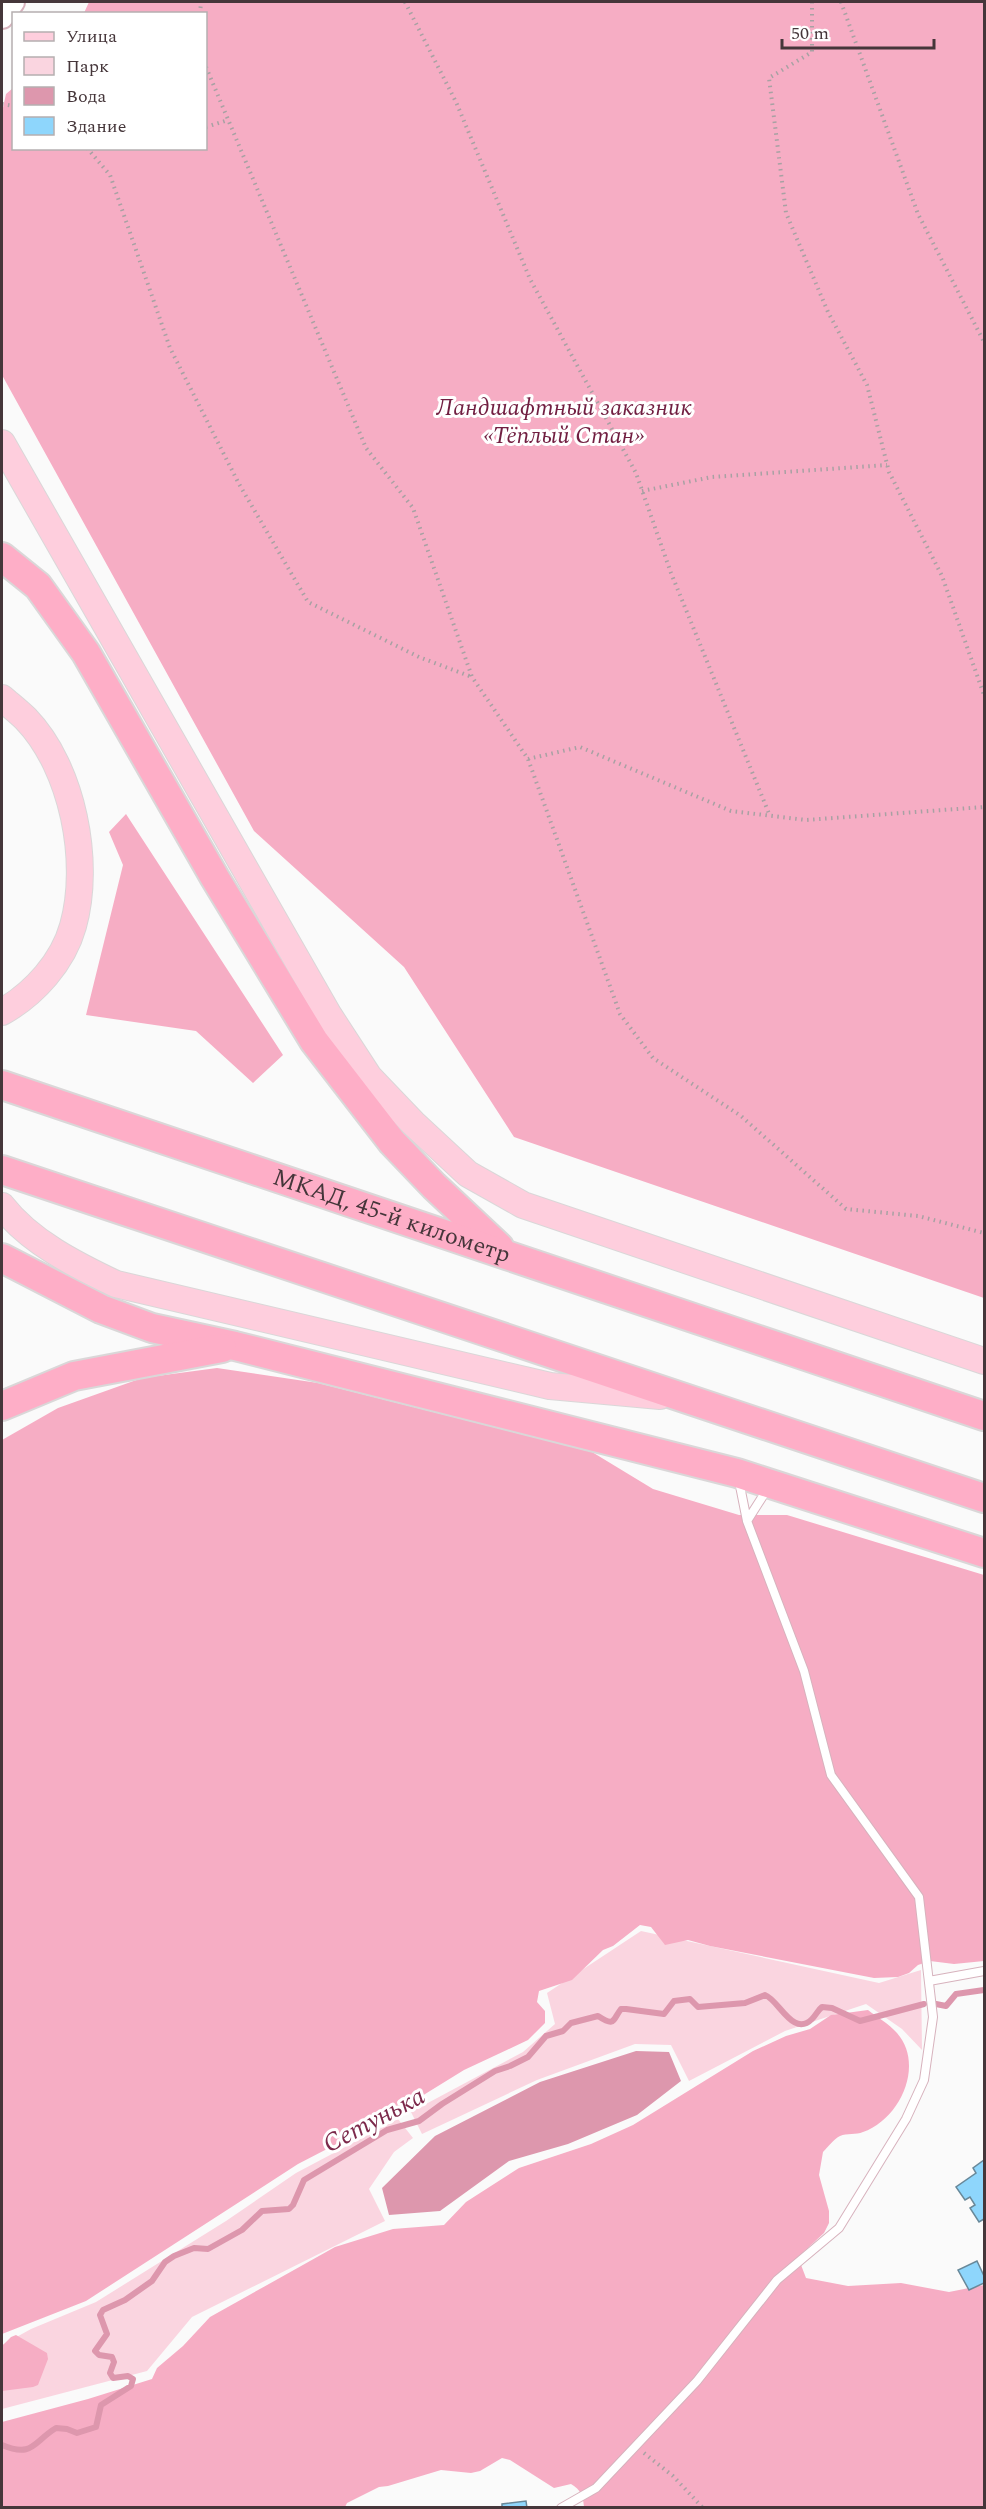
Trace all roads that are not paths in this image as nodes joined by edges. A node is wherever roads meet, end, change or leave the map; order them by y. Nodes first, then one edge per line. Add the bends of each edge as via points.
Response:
1 (13, 2) edge
2 (2, 16) edge
3 (2, 443) edge
4 (2, 557) edge
5 (2, 698) edge
6 (2, 1012) edge
7 (2, 1085) edge
8 (2, 1170) edge
9 (2, 1206) edge
10 (507, 1254) junction
11 (2, 1258) edge
12 (235, 1346) junction
13 (984, 1361) edge
14 (690, 1399) junction
15 (2, 1406) edge
16 (984, 1416) edge
17 (737, 1473) junction
18 (771, 1483) junction
19 (984, 1498) edge
20 (747, 1521) junction
21 (984, 1553) edge
22 (984, 1971) edge
23 (929, 1981) junction
24 (561, 2508) edge

1 - 2 street
3 - 13 main road via 328,1014 369,1077 412,1123 468,1174 523,1205
4 - 10 highway via 38,586 86,653 314,1041 392,1142
5 - 6 main road via 27,720 49,751 77,824 79,855 73,927 61,953 39,984
7 - 10 highway, МКАД, 45-й километр
8 - 14 highway
9 - 14 main road via 9,1216 67,1261 116,1284 550,1386
10 - 16 highway, МКАД, 45-й километр
11 - 12 highway via 101,1309 152,1328
12 - 15 highway via 74,1376
12 - 17 highway
14 - 19 highway
17 - 18 highway
17 - 20 lane
18 - 20 lane
18 - 21 highway
20 - 23 lane via 804,1671 831,1775 919,1897
22 - 23 lane
23 - 24 lane via 933,2017 924,2080 906,2119 839,2228 777,2280 697,2381 596,2488

